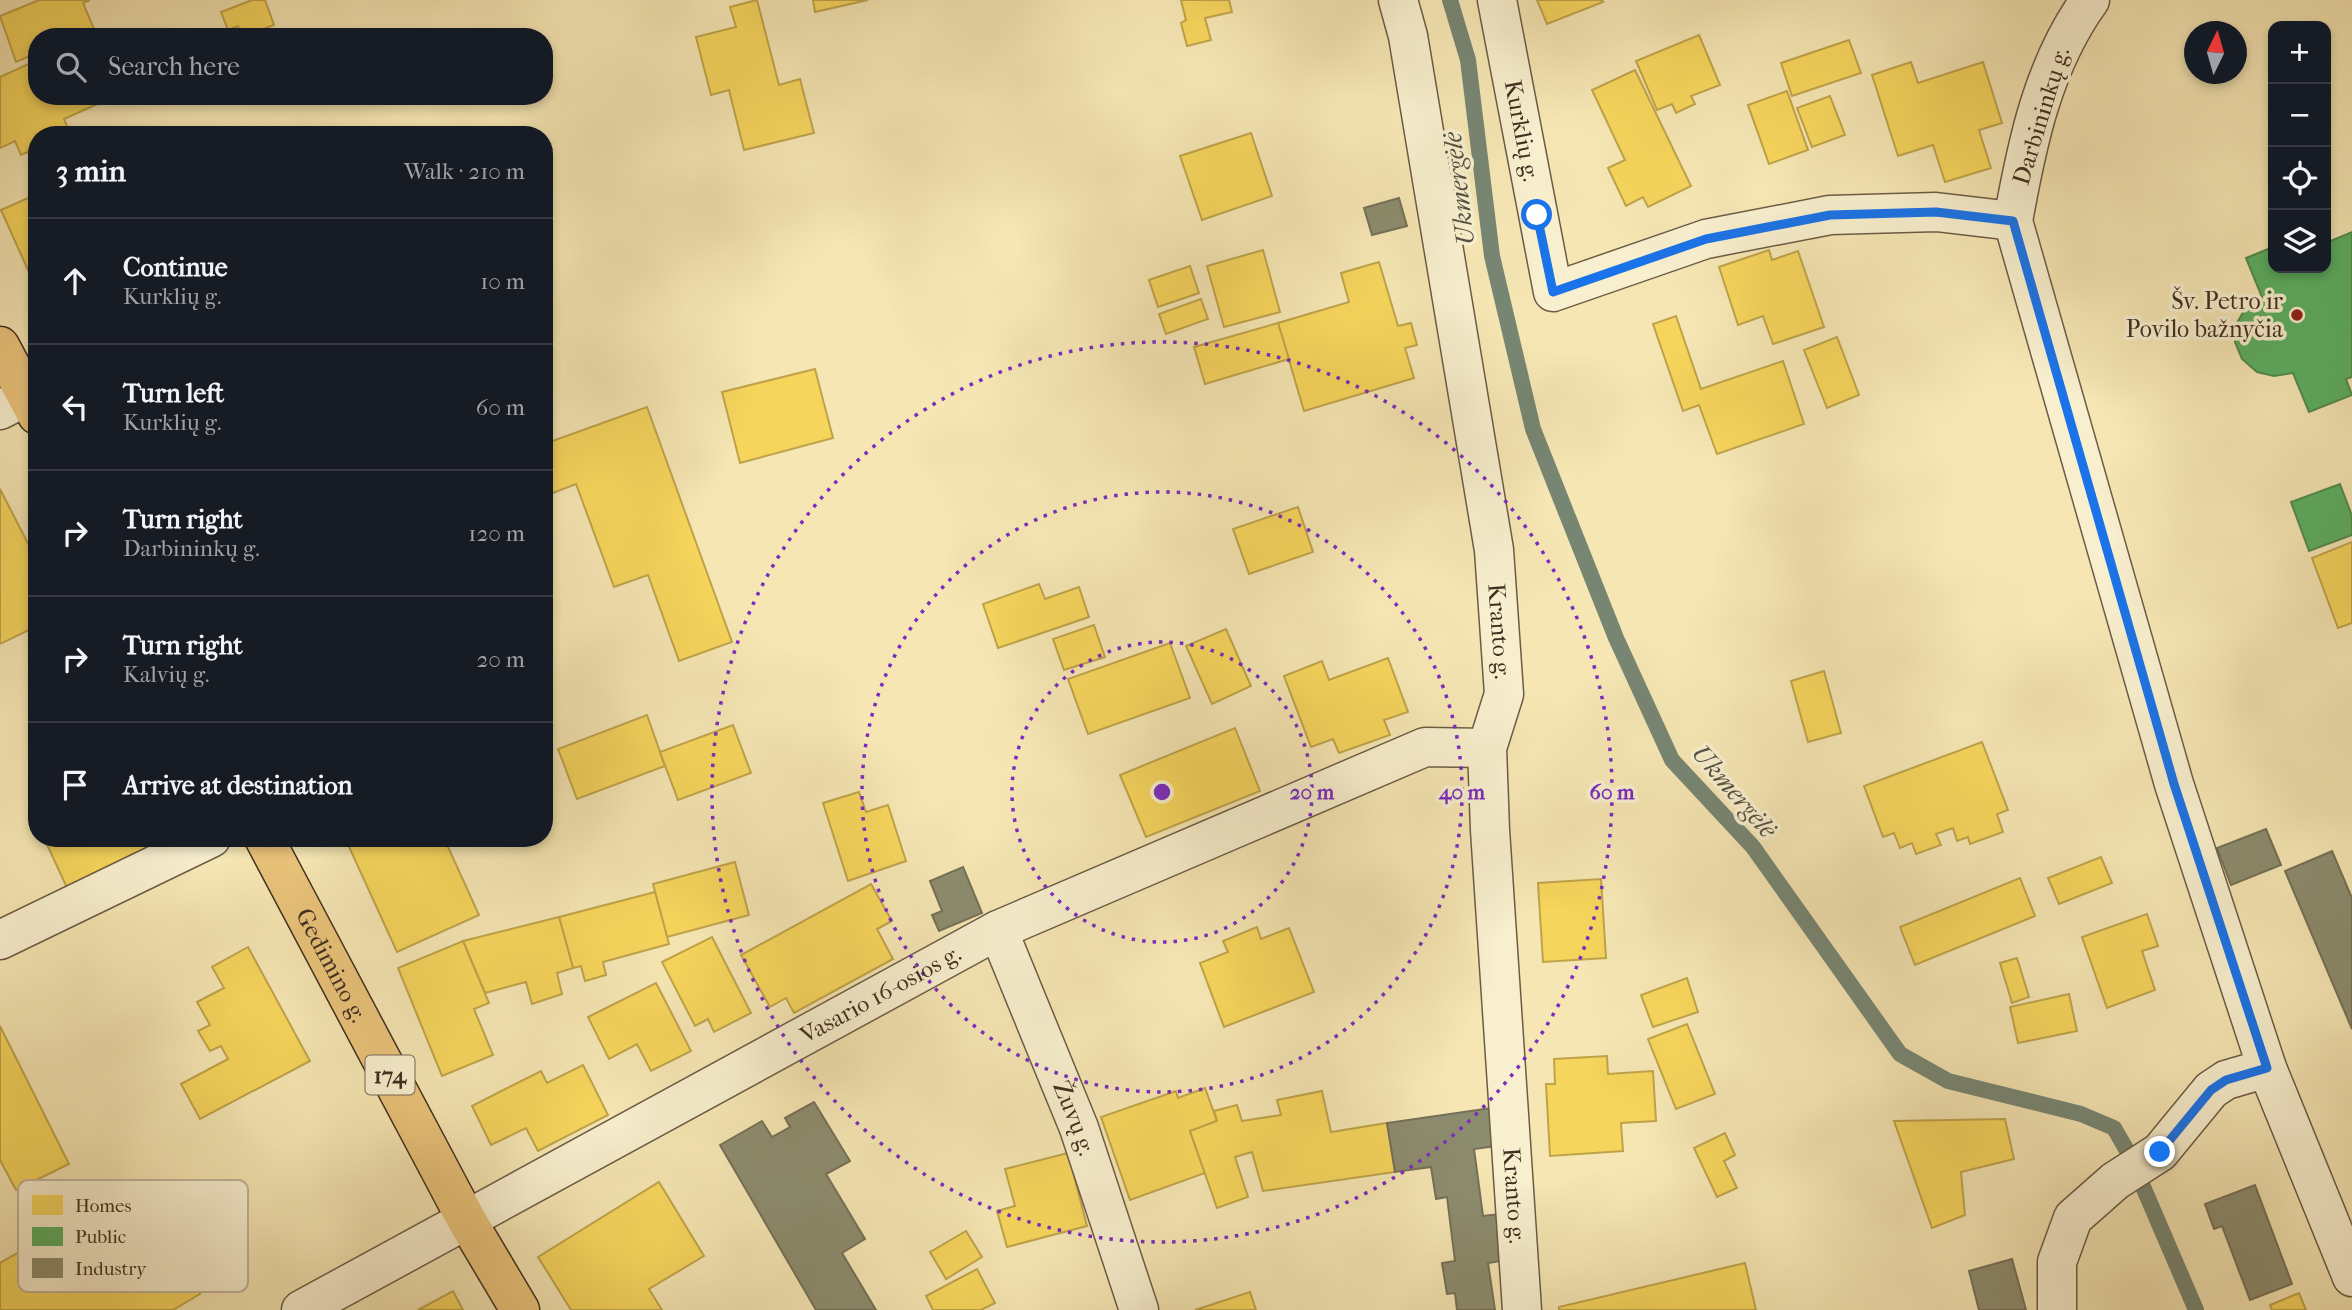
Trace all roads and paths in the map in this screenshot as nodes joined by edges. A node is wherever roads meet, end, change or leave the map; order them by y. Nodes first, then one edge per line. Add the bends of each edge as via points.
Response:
1 (1398, 0) edge
2 (1497, 0) edge
3 (2090, 0) edge
4 (2013, 221) junction
5 (0, 346) edge
6 (21, 407) edge
7 (1487, 748) junction
8 (192, 847) edge
9 (269, 847) edge
10 (998, 930) junction
11 (0, 940) edge
12 (2267, 1068) junction
13 (466, 1219) junction
14 (2352, 1278) edge
15 (301, 1310) edge
16 (520, 1310) edge
17 (1139, 1310) edge
18 (1522, 1310) edge
19 (2057, 1310) edge

1 - 7 street, Kranto g. via 1408,36 1494,550 1504,694
2 - 4 street, Kurklių g. via 1553,292 1706,239 1830,215 1936,212
3 - 4 street, Darbininkų g. via 2067,32 2045,87 2025,153
4 - 12 street, Darbininkų g. via 2174,784
5 - 6 main road
7 - 10 street, Vasario 16-osios g. via 1425,747
7 - 18 street, Kranto g.
8 - 11 street
9 - 13 main road, Gedimino g. / 174
10 - 13 street, Vasario 16-osios g.
10 - 17 street, Žuvų g. via 1079,1128
12 - 14 street, Darbininkų g.
12 - 19 street via 2226,1080 2211,1090 2160,1152 2115,1181 2073,1218 2057,1262
13 - 15 street, Vasario 16-osios g.
13 - 16 main road, Gedimino g. / 174

